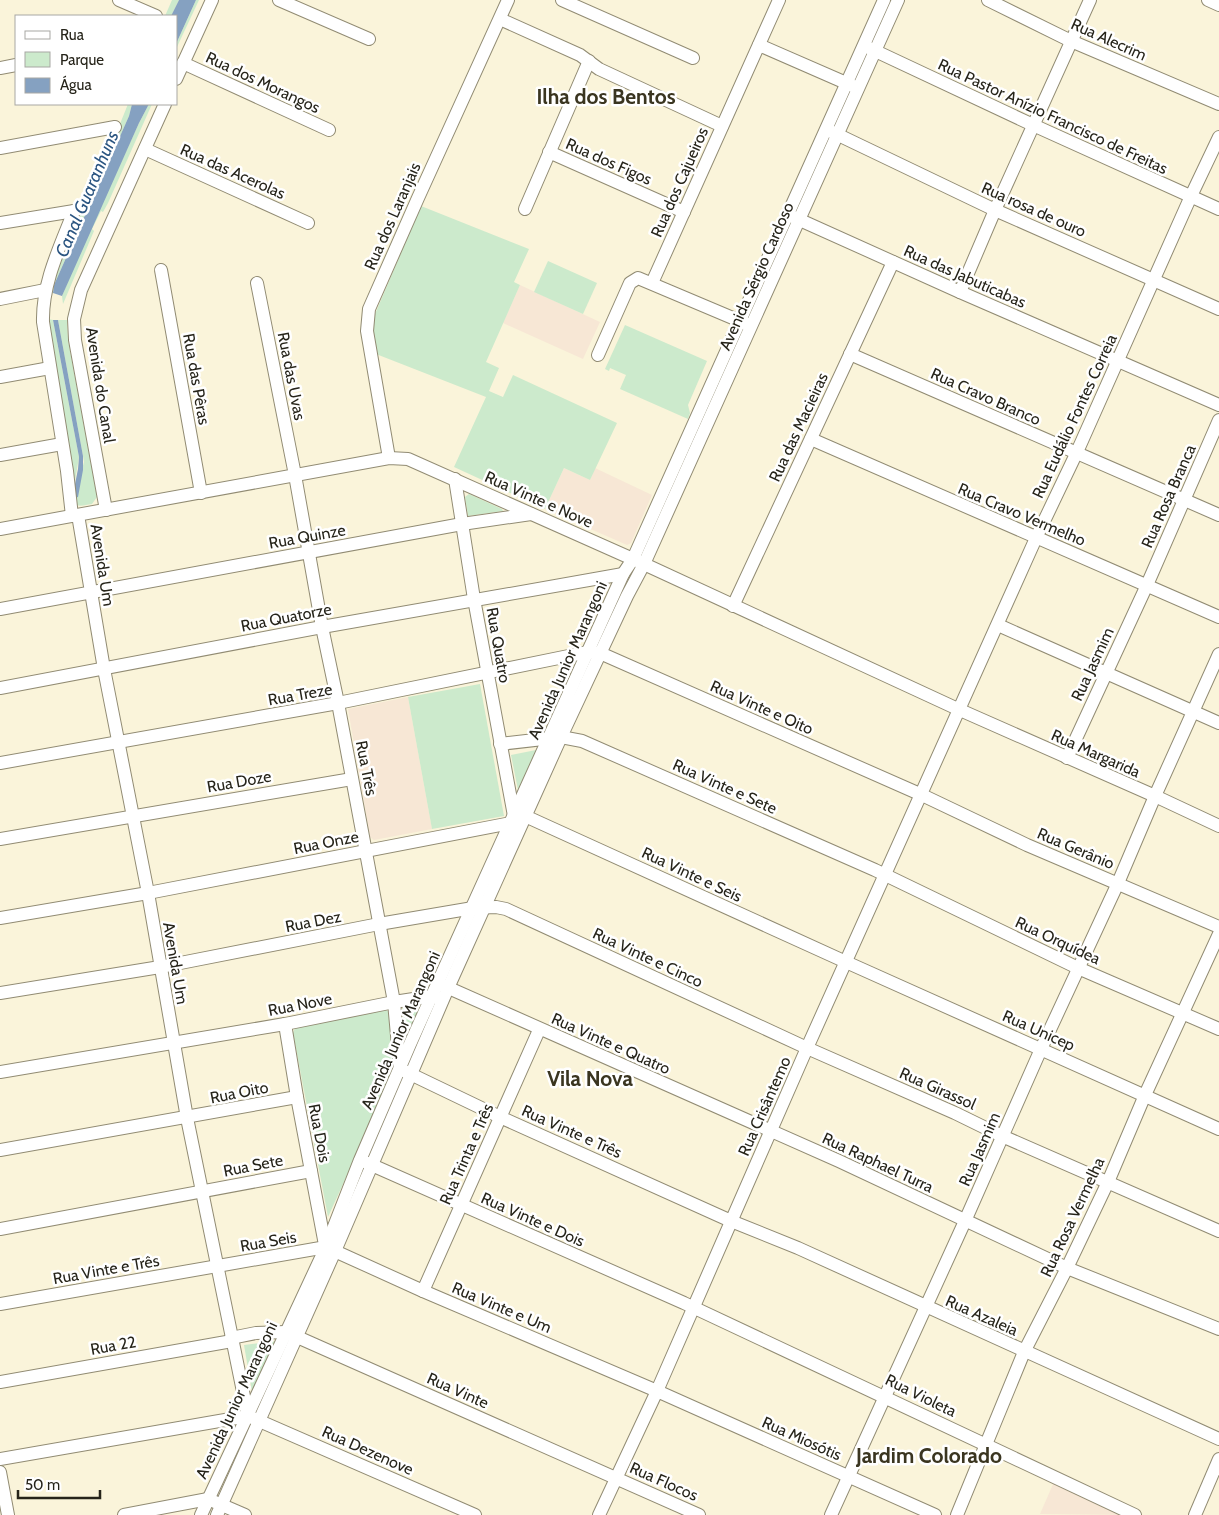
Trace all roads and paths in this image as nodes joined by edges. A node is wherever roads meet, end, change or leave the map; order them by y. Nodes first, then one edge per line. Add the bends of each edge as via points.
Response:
1 (119, 0) edge
2 (212, 0) edge
3 (279, 0) edge
4 (508, 0) edge
5 (562, 0) edge
6 (779, 0) edge
7 (884, 0) edge
8 (898, 0) edge
9 (988, 0) edge
10 (1090, 0) edge
11 (1208, 0) edge
12 (1219, 5) edge
13 (154, 15) edge
14 (500, 19) junction
15 (369, 39) dead end
16 (1071, 41) junction
17 (758, 45) junction
18 (869, 48) junction
19 (693, 58) dead end
20 (589, 61) junction
21 (183, 63) junction
22 (15, 66) edge
23 (0, 68) edge
24 (178, 74) edge
25 (852, 86) junction
26 (1219, 104) edge
27 (165, 105) edge
28 (722, 126) junction
29 (1033, 126) junction
30 (115, 127) dead end
31 (328, 130) dead end
32 (832, 132) junction
33 (1219, 136) edge
34 (0, 148) edge
35 (145, 149) junction
36 (549, 152) junction
37 (1190, 196) junction
38 (524, 209) dead end
39 (1219, 209) edge
40 (995, 210) junction
41 (684, 212) junction
42 (793, 217) junction
43 (0, 223) edge
44 (308, 223) dead end
45 (893, 262) junction
46 (161, 270) dead end
47 (1154, 280) junction
48 (257, 283) dead end
49 (652, 283) junction
50 (45, 290) junction
51 (960, 292) junction
52 (0, 299) edge
53 (1219, 309) edge
54 (746, 323) junction
55 (850, 354) junction
56 (598, 356) dead end
57 (1118, 361) junction
58 (50, 368) junction
59 (0, 377) edge
60 (1219, 405) edge
61 (1219, 420) edge
62 (811, 439) junction
63 (62, 444) junction
64 (1077, 452) junction
65 (0, 455) edge
66 (389, 458) junction
67 (295, 475) junction
68 (455, 479) junction
69 (201, 493) junction
70 (1184, 499) junction
71 (106, 510) junction
72 (531, 514) junction
73 (75, 515) junction
74 (1219, 515) edge
75 (462, 524) junction
76 (0, 529) edge
77 (1036, 538) junction
78 (309, 552) junction
79 (638, 562) junction
80 (623, 574) junction
81 (1147, 585) junction
82 (90, 593) junction
83 (474, 599) junction
84 (733, 606) junction
85 (0, 609) edge
86 (1219, 617) edge
87 (998, 625) junction
88 (322, 627) junction
89 (594, 653) junction
90 (1219, 654) edge
91 (104, 669) junction
92 (1106, 673) junction
93 (488, 674) junction
94 (0, 688) edge
95 (338, 703) junction
96 (960, 710) junction
97 (1194, 711) junction
98 (1219, 724) edge
99 (555, 738) junction
100 (118, 743) junction
101 (500, 744) junction
102 (1067, 758) junction
103 (0, 763) edge
104 (352, 779) junction
105 (922, 795) junction
106 (1155, 796) junction
107 (132, 816) junction
108 (516, 818) junction
109 (1219, 826) edge
110 (0, 839) edge
111 (366, 851) junction
112 (886, 875) junction
113 (1118, 883) junction
114 (148, 892) junction
115 (479, 908) junction
116 (0, 918) edge
117 (379, 924) junction
118 (1219, 927) edge
119 (1219, 934) edge
120 (846, 962) junction
121 (160, 967) junction
122 (1078, 968) junction
123 (443, 986) junction
124 (0, 993) edge
125 (438, 998) junction
126 (394, 1002) junction
127 (1184, 1012) junction
128 (285, 1024) junction
129 (1219, 1029) edge
130 (539, 1030) junction
131 (174, 1043) junction
132 (807, 1048) junction
133 (1040, 1049) junction
134 (0, 1072) edge
135 (405, 1072) junction
136 (1145, 1095) junction
137 (297, 1097) junction
138 (500, 1117) junction
139 (187, 1118) junction
140 (1219, 1128) edge
141 (771, 1132) junction
142 (1002, 1136) junction
143 (0, 1150) edge
144 (366, 1162) junction
145 (311, 1171) junction
146 (1108, 1182) junction
147 (202, 1191) junction
148 (462, 1205) junction
149 (731, 1221) junction
150 (965, 1221) junction
151 (0, 1229) edge
152 (1219, 1231) edge
153 (330, 1249) junction
154 (217, 1266) junction
155 (1067, 1268) junction
156 (423, 1292) junction
157 (0, 1304) edge
158 (693, 1307) junction
159 (926, 1307) junction
160 (1219, 1329) edge
161 (291, 1334) junction
162 (231, 1339) junction
163 (1024, 1352) junction
164 (0, 1382) edge
165 (656, 1391) junction
166 (884, 1396) junction
167 (254, 1418) junction
168 (1219, 1439) edge
169 (987, 1445) junction
170 (0, 1458) edge
171 (1219, 1459) edge
172 (0, 1472) edge
173 (848, 1476) junction
174 (616, 1478) junction
175 (208, 1499) junction
176 (220, 1510) edge
177 (8, 1515) edge
178 (124, 1515) edge
179 (201, 1515) edge
180 (246, 1515) edge
181 (474, 1515) edge
182 (599, 1515) edge
183 (699, 1515) edge
184 (831, 1515) edge
185 (935, 1515) edge
186 (957, 1515) edge
187 (1135, 1515) edge
188 (1195, 1515) edge

1 - 13 street
2 - 21 street
3 - 15 street
4 - 14 street, Rua dos Laranjais
5 - 19 street
6 - 17 street, Rua dos Cajueiros
7 - 18 street, Avenida Sérgio Cardoso
8 - 18 street, Avenida Sérgio Cardoso
9 - 16 street, Rua Alecrim
10 - 16 street
11 - 12 street
14 - 20 street
14 - 66 street, Rua dos Laranjais via 369,309 367,331
16 - 26 street, Rua Alecrim
16 - 29 street
17 - 25 street
17 - 28 street, Rua dos Cajueiros
18 - 25 street, Avenida Sérgio Cardoso
18 - 29 street, Rua Pastor Anízio Francisco de Freitas
20 - 28 street via 599,69
20 - 36 street
21 - 24 street
21 - 31 street, Rua dos Morangos
22 - 23 street
25 - 32 street, Avenida Sérgio Cardoso
27 - 35 street, Avenida do Canal
28 - 41 street, Rua dos Cajueiros
29 - 37 street, Rua Pastor Anízio Francisco de Freitas
29 - 40 street
30 - 34 street
32 - 40 street, Rua rosa de ouro
32 - 42 street, Avenida Sérgio Cardoso
33 - 37 street, Rua Eudálio Fontes Correia
35 - 44 street, Rua das Acerolas
35 - 71 street, Avenida do Canal via 81,290 74,319
36 - 38 street
36 - 41 street, Rua dos Figos
37 - 39 street, Rua Pastor Anízio Francisco de Freitas
37 - 47 street, Rua Eudálio Fontes Correia
40 - 47 street, Rua rosa de ouro
40 - 51 street
41 - 49 street, Rua dos Cajueiros
42 - 45 street, Rua das Jabuticabas
42 - 54 street, Avenida Sérgio Cardoso
43 - 50 street via 74,211
45 - 51 street, Rua das Jabuticabas
45 - 55 street, Rua das Macieiras
46 - 69 street, Rua das Pêras
47 - 53 street, Rua rosa de ouro
47 - 57 street, Rua Eudálio Fontes Correia
48 - 67 street, Rua das Uvas
49 - 54 street
49 - 56 street via 638,278 632,280
50 - 52 street
50 - 58 street via 43,322
51 - 57 street, Rua das Jabuticabas
54 - 79 street, Avenida Sérgio Cardoso
55 - 62 street, Rua das Macieiras
55 - 64 street, Rua Cravo Branco
57 - 60 street, Rua das Jabuticabas
57 - 64 street, Rua Eudálio Fontes Correia
58 - 59 street
58 - 63 street
61 - 70 street, Rua Rosa Branca
62 - 77 street, Rua Cravo Vermelho
62 - 84 street, Rua das Macieiras
63 - 65 street
63 - 73 street
64 - 70 street, Rua Cravo Branco
64 - 77 street, Rua Eudálio Fontes Correia
66 - 67 street, Rua Vinte e Nove
66 - 68 street, Rua Vinte e Nove via 408,459
67 - 69 street, Rua Vinte e Nove
67 - 78 street, Rua Três
68 - 72 street, Rua Vinte e Nove
68 - 75 street, Rua Quatro
69 - 71 street, Rua Vinte e Nove
70 - 74 street, Rua Cravo Branco
70 - 81 street, Rua Rosa Branca
71 - 73 street, Rua Vinte e Nove
72 - 75 street, Rua Quinze
72 - 79 street, Rua Vinte e Nove
73 - 76 street
73 - 82 street, Avenida Um
75 - 78 street, Rua Quinze
75 - 83 street, Rua Quatro
77 - 81 street, Rua Cravo Vermelho
77 - 87 street, Rua Eudálio Fontes Correia
78 - 82 street, Rua Quinze
78 - 88 street, Rua Três
79 - 80 street, Avenida Junior Marangoni
79 - 84 street, Rua Vinte e Nove
79 - 89 street, Avenida Junior Marangoni via 627,596
80 - 83 street, Rua Quatorze
80 - 89 street, Avenida Junior Marangoni
81 - 86 street, Rua Cravo Vermelho
81 - 92 street, Rua Jasmim
82 - 85 street, Rua Quinze
82 - 91 street, Avenida Um
83 - 88 street, Rua Quatorze
83 - 93 street, Rua Quatro
84 - 96 street, Rua Vinte e Nove
87 - 92 street
87 - 96 street, Rua Eudálio Fontes Correia
88 - 91 street, Rua Quatorze
88 - 95 street, Rua Três
89 - 93 street, Rua Treze
89 - 99 street, Avenida Junior Marangoni
89 - 105 street, Rua Vinte e Oito
90 - 97 street, Rua Jasmim
91 - 94 street, Rua Quatorze
91 - 100 street, Avenida Um
92 - 97 street
92 - 102 street, Rua Jasmim
93 - 95 street, Rua Treze
93 - 101 street, Rua Quatro
95 - 100 street, Rua Treze
95 - 104 street, Rua Três
96 - 102 street, Rua Margarida
96 - 105 street, Rua Crisântemo
97 - 98 street
97 - 106 street, Rua Jasmim
99 - 101 street
99 - 108 street, Avenida Junior Marangoni
99 - 112 street, Rua Vinte e Sete via 582,742
100 - 103 street, Rua Treze
100 - 107 street, Avenida Um
101 - 108 street, Rua Quatro
102 - 106 street, Rua Margarida
104 - 107 street, Rua Doze
104 - 111 street, Rua Três
105 - 112 street, Rua Crisântemo
105 - 113 street, Rua Gerânio via 1027,845
106 - 109 street, Rua Margarida
106 - 113 street, Rua Jasmim
107 - 110 street, Rua Doze
107 - 114 street, Avenida Um
108 - 111 street, Rua Onze
108 - 115 street, Avenida Junior Marangoni
108 - 120 street, Rua Vinte e Seis
111 - 114 street, Rua Onze
111 - 117 street, Rua Três
112 - 120 street, Rua Crisântemo
112 - 122 street, Rua Orquídea
113 - 118 street, Rua Gerânio
113 - 122 street, Rua Jasmim
114 - 116 street, Rua Onze
114 - 121 street, Avenida Um
115 - 117 street, Rua Dez
115 - 123 street, Avenida Junior Marangoni
115 - 132 street, Rua Vinte e Cinco via 506,909
117 - 121 street, Rua Dez
117 - 126 street, Rua Três
119 - 127 street, Rua Rosa Vermelha
120 - 132 street, Rua Crisântemo
120 - 133 street, Rua Unicep
121 - 124 street, Rua Dez
121 - 131 street, Avenida Um
122 - 127 street, Rua Orquídea
122 - 133 street, Rua Jasmim
123 - 125 street, Avenida Junior Marangoni
123 - 130 street, Rua Vinte e Quatro
125 - 126 street, Rua Nove
125 - 135 street, Avenida Junior Marangoni
126 - 128 street, Rua Nove
126 - 135 street, Rua Três
127 - 129 street, Rua Orquídea
127 - 136 street, Rua Rosa Vermelha
128 - 131 street, Rua Nove
128 - 137 street, Rua Dois
130 - 138 street, Rua Trinta e Três
130 - 141 street, Rua Vinte e Quatro
131 - 134 street, Rua Nove
131 - 139 street, Avenida Um
132 - 141 street, Rua Crisântemo
132 - 142 street, Rua Girassol
133 - 136 street, Rua Unicep
133 - 142 street, Rua Jasmim
135 - 138 street, Rua Vinte e Três
135 - 144 street, Avenida Junior Marangoni
136 - 140 street, Rua Unicep
136 - 146 street, Rua Rosa Vermelha
137 - 139 street, Rua Oito
137 - 145 street, Rua Dois
138 - 148 street, Rua Trinta e Três
138 - 149 street, Rua Vinte e Três
139 - 143 street, Rua Oito
139 - 147 street, Avenida Um
141 - 149 street, Rua Crisântemo
141 - 150 street, Rua Raphael Turra
142 - 146 street, Rua Girassol
142 - 150 street, Rua Jasmim
144 - 148 street, Rua Vinte e Dois
144 - 153 street, Avenida Junior Marangoni
145 - 147 street, Rua Sete
145 - 153 street, Rua Dois
146 - 152 street, Rua Girassol
146 - 155 street, Rua Rosa Vermelha
147 - 151 street, Rua Sete
147 - 154 street, Avenida Um
148 - 156 street, Rua Trinta e Três
148 - 158 street, Rua Vinte e Dois
149 - 158 street, Rua Crisântemo
149 - 159 street, Rua Azaleia
150 - 155 street, Rua Raphael Turra
150 - 159 street, Rua Jasmim
153 - 154 street, Rua Seis
153 - 156 street, Rua Vinte e Um
153 - 161 street, Avenida Junior Marangoni
154 - 157 street, Rua Vinte e Três
154 - 162 street, Avenida Um
155 - 160 street, Rua Raphael Turra
155 - 163 street, Rua Rosa Vermelha
156 - 165 street, Rua Vinte e Um
158 - 165 street, Rua Crisântemo
158 - 166 street, Rua Violeta
159 - 163 street, Rua Azaleia
159 - 166 street, Rua Jasmim
161 - 162 street, Rua 22 via 256,1333
161 - 167 street, Avenida Junior Marangoni
161 - 174 street, Rua Vinte
162 - 164 street, Rua 22
162 - 167 street, Avenida Um
163 - 168 street, Rua Azaleia
163 - 169 street, Rua Rosa Vermelha
165 - 173 street, Rua Miosótis
165 - 174 street, Rua Crisântemo
166 - 169 street, Rua Violeta
166 - 173 street, Rua Jasmim
167 - 170 street
167 - 175 street, Avenida Junior Marangoni
167 - 176 street, Avenida Junior Marangoni
167 - 181 street, Rua Dezenove
169 - 186 street, Rua Rosa Vermelha
169 - 187 street, Rua Violeta
171 - 188 street
172 - 177 street
173 - 184 street, Rua Jasmim
173 - 185 street, Rua Miosótis
174 - 182 street, Rua Crisântemo
174 - 183 street, Rua Flocos
175 - 176 street
175 - 178 street
175 - 179 street, Avenida Junior Marangoni
176 - 180 street

